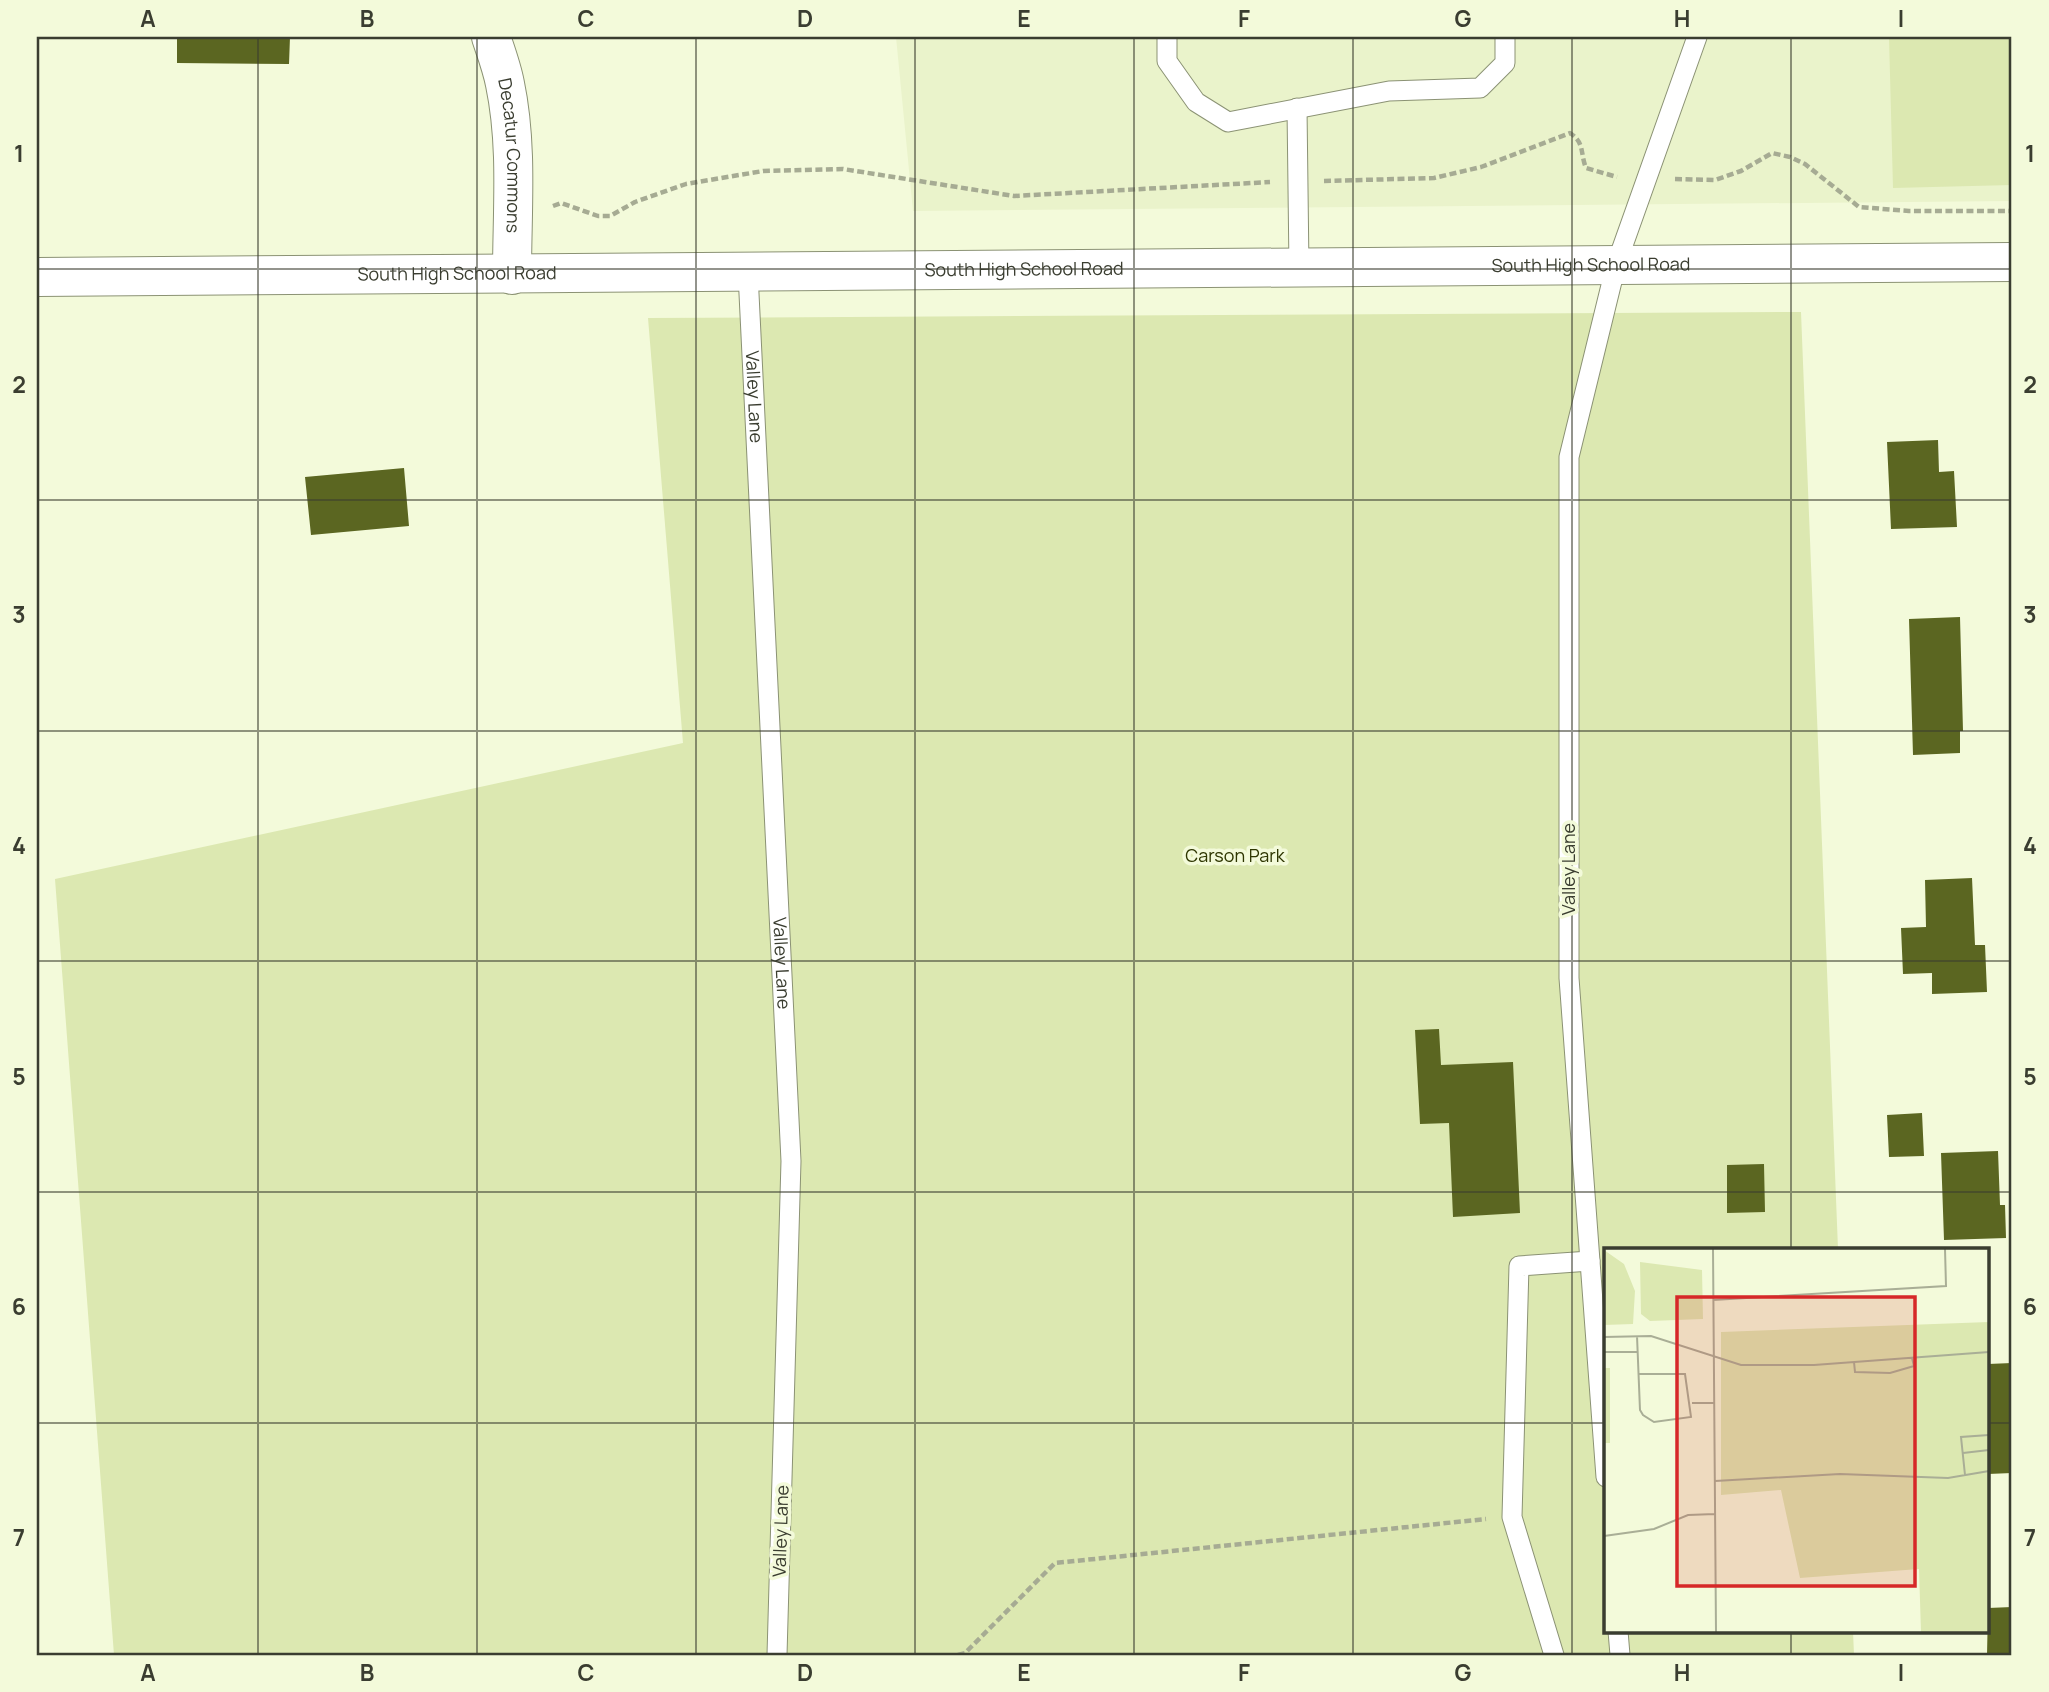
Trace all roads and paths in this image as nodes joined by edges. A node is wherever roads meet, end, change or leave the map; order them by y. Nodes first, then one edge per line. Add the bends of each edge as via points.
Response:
1 (491, 37) edge
2 (1167, 37) edge
3 (1505, 37) edge
4 (1698, 37) edge
5 (1297, 108) junction
6 (1624, 179) dead end
7 (1715, 180) dead end
8 (1349, 181) dead end
9 (1229, 183) dead end
10 (553, 206) dead end
11 (2012, 211) edge
12 (2012, 262) edge
13 (1616, 265) junction
14 (1299, 268) junction
15 (748, 273) junction
16 (512, 275) junction
17 (37, 277) edge
18 (1590, 1261) junction
19 (1604, 1450) edge
20 (1512, 1517) junction
21 (1618, 1632) edge
22 (777, 1655) edge
23 (958, 1655) edge
24 (1554, 1655) edge
25 (1620, 1655) edge

1 - 16 main road, Decatur Commons via 510,117
2 - 5 lane via 1167,61 1196,102 1228,122
3 - 5 lane via 1505,62 1480,88 1389,91
4 - 13 lane, Valley Lane
5 - 14 lane
6 - 8 path via 1586,167 1578,138 1570,133 1481,167 1434,178
7 - 11 path via 1772,153 1805,164 1859,207
9 - 10 path via 1014,196 843,169 763,171 686,184 610,216 561,203
12 - 13 main road, South High School Road
13 - 14 main road, South High School Road
13 - 18 lane, Valley Lane via 1569,457 1569,978
14 - 15 main road, South High School Road
15 - 16 main road, South High School Road
15 - 22 lane, Valley Lane via 791,1161
16 - 17 main road, South High School Road
18 - 19 lane, Valley Lane
18 - 20 lane via 1519,1266
20 - 23 path via 1055,1563
20 - 24 lane
21 - 25 lane

